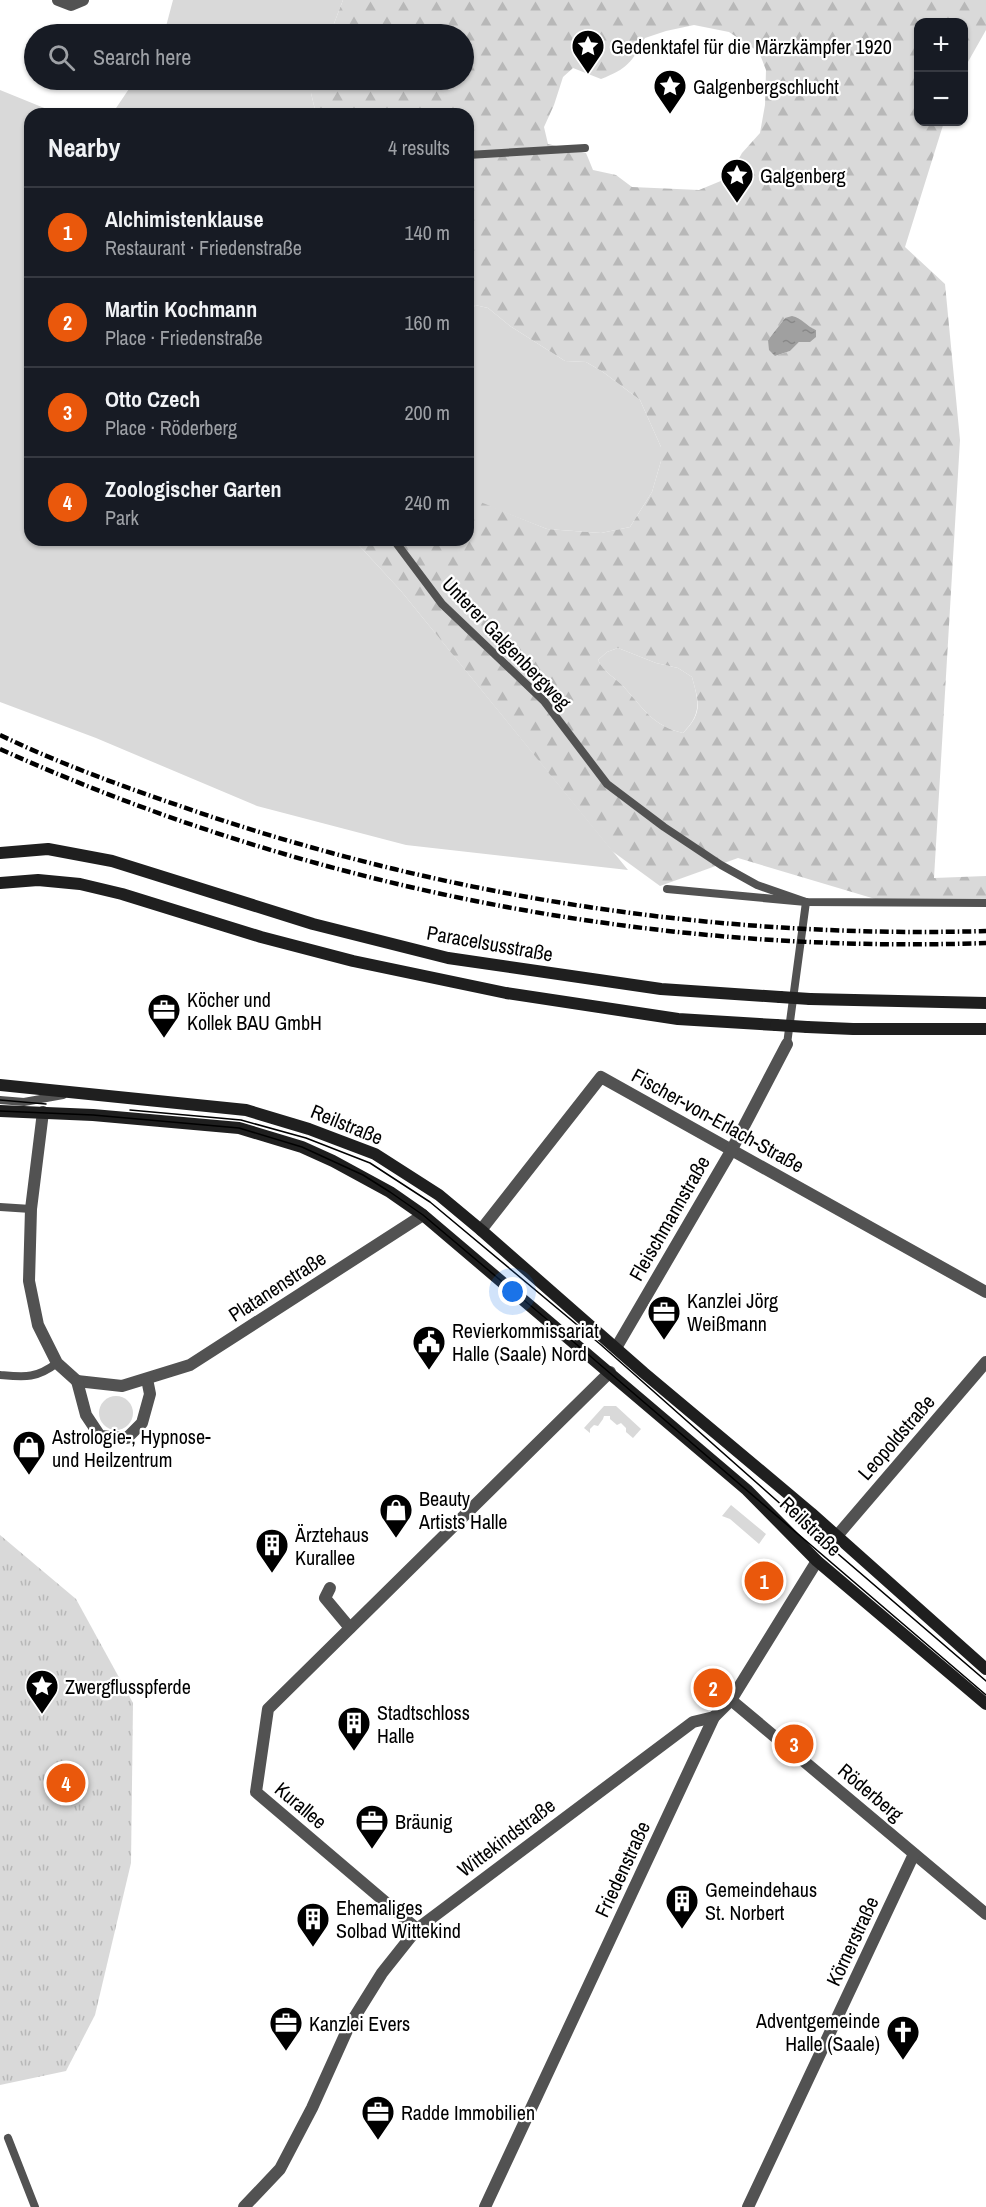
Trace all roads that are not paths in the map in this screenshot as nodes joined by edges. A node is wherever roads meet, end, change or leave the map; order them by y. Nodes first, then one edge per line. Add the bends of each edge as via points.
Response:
1 (58, 0) edge
2 (83, 0) edge
3 (585, 148) dead end
4 (474, 155) edge
5 (398, 546) edge
6 (0, 853) edge
7 (0, 883) edge
8 (667, 889) dead end
9 (806, 902) junction
10 (986, 903) edge
11 (986, 1003) edge
12 (986, 1029) edge
13 (787, 1044) joint
14 (0, 1085) edge
15 (71, 1093) junction
16 (0, 1100) edge
17 (0, 1111) edge
18 (42, 1112) junction
19 (732, 1151) junction
20 (0, 1207) edge
21 (32, 1209) junction
22 (423, 1215) junction
23 (481, 1230) junction
24 (986, 1292) edge
25 (616, 1348) junction
26 (986, 1362) edge
27 (57, 1363) junction
28 (610, 1372) junction
29 (0, 1375) edge
30 (147, 1379) junction
31 (77, 1381) junction
32 (836, 1537) junction
33 (817, 1561) junction
34 (330, 1588) dead end
35 (350, 1628) junction
36 (986, 1670) edge
37 (730, 1700) junction
38 (986, 1704) edge
39 (714, 1717) junction
40 (914, 1854) junction
41 (986, 1914) edge
42 (417, 1929) junction
43 (8, 2138) dead end
44 (35, 2207) edge
45 (244, 2207) edge
46 (485, 2207) edge
47 (748, 2207) edge

1 - 2 street via 71,5
3 - 4 lane
5 - 9 lane, Unterer Galgenbergweg via 442,604 544,701 607,784 721,866 757,885
6 - 11 street, Paracelsusstraße, bridge via 48,849 112,861 314,924 448,958 661,989 810,999
7 - 12 street, bridge via 38,880 80,884 353,961 506,993 678,1019 853,1029
8 - 9 lane, Unterer Galgenbergweg
9 - 10 lane, Unterer Galgenbergweg
9 - 13 lane
13 - 19 street, Fleischmannstraße
14 - 15 street, Reilstraße
15 - 16 lane via 24,1102
15 - 23 street, Reilstraße via 246,1110 309,1129 375,1154 439,1195
17 - 18 street, Reilstraße
18 - 21 street
18 - 22 street, Reilstraße via 239,1128 333,1161
19 - 23 street, Fischer-von-Erlach-Straße via 602,1077
19 - 24 street, Fischer-von-Erlach-Straße
19 - 25 street, Fleischmannstraße
20 - 21 lane
21 - 27 street via 29,1281 38,1325
22 - 28 street, Reilstraße
22 - 30 street, Platanenstraße via 190,1365
23 - 25 street, Reilstraße
25 - 28 street
25 - 32 street, Reilstraße
26 - 32 street, Leopoldstraße
27 - 29 lane via 30,1377
27 - 31 street
28 - 33 street, Reilstraße via 747,1490
28 - 35 street, Kurallee
30 - 31 street, Platanenstraße via 122,1386
30 - 31 street via 150,1394 142,1423 126,1438 100,1436 86,1415
32 - 36 street, Reilstraße
33 - 37 street, Friedenstraße
33 - 38 street, Reilstraße
34 - 35 street via 325,1598
35 - 42 street, Kurallee via 268,1709 256,1792
37 - 39 street, Friedenstraße
37 - 40 street, Röderberg
39 - 42 street, Wittekindstraße via 693,1722
39 - 46 street, Friedenstraße
40 - 41 street, Röderberg
40 - 47 street, Körnerstraße
42 - 45 street, Wittekindstraße via 382,1973 349,2026 280,2169
43 - 44 lane

